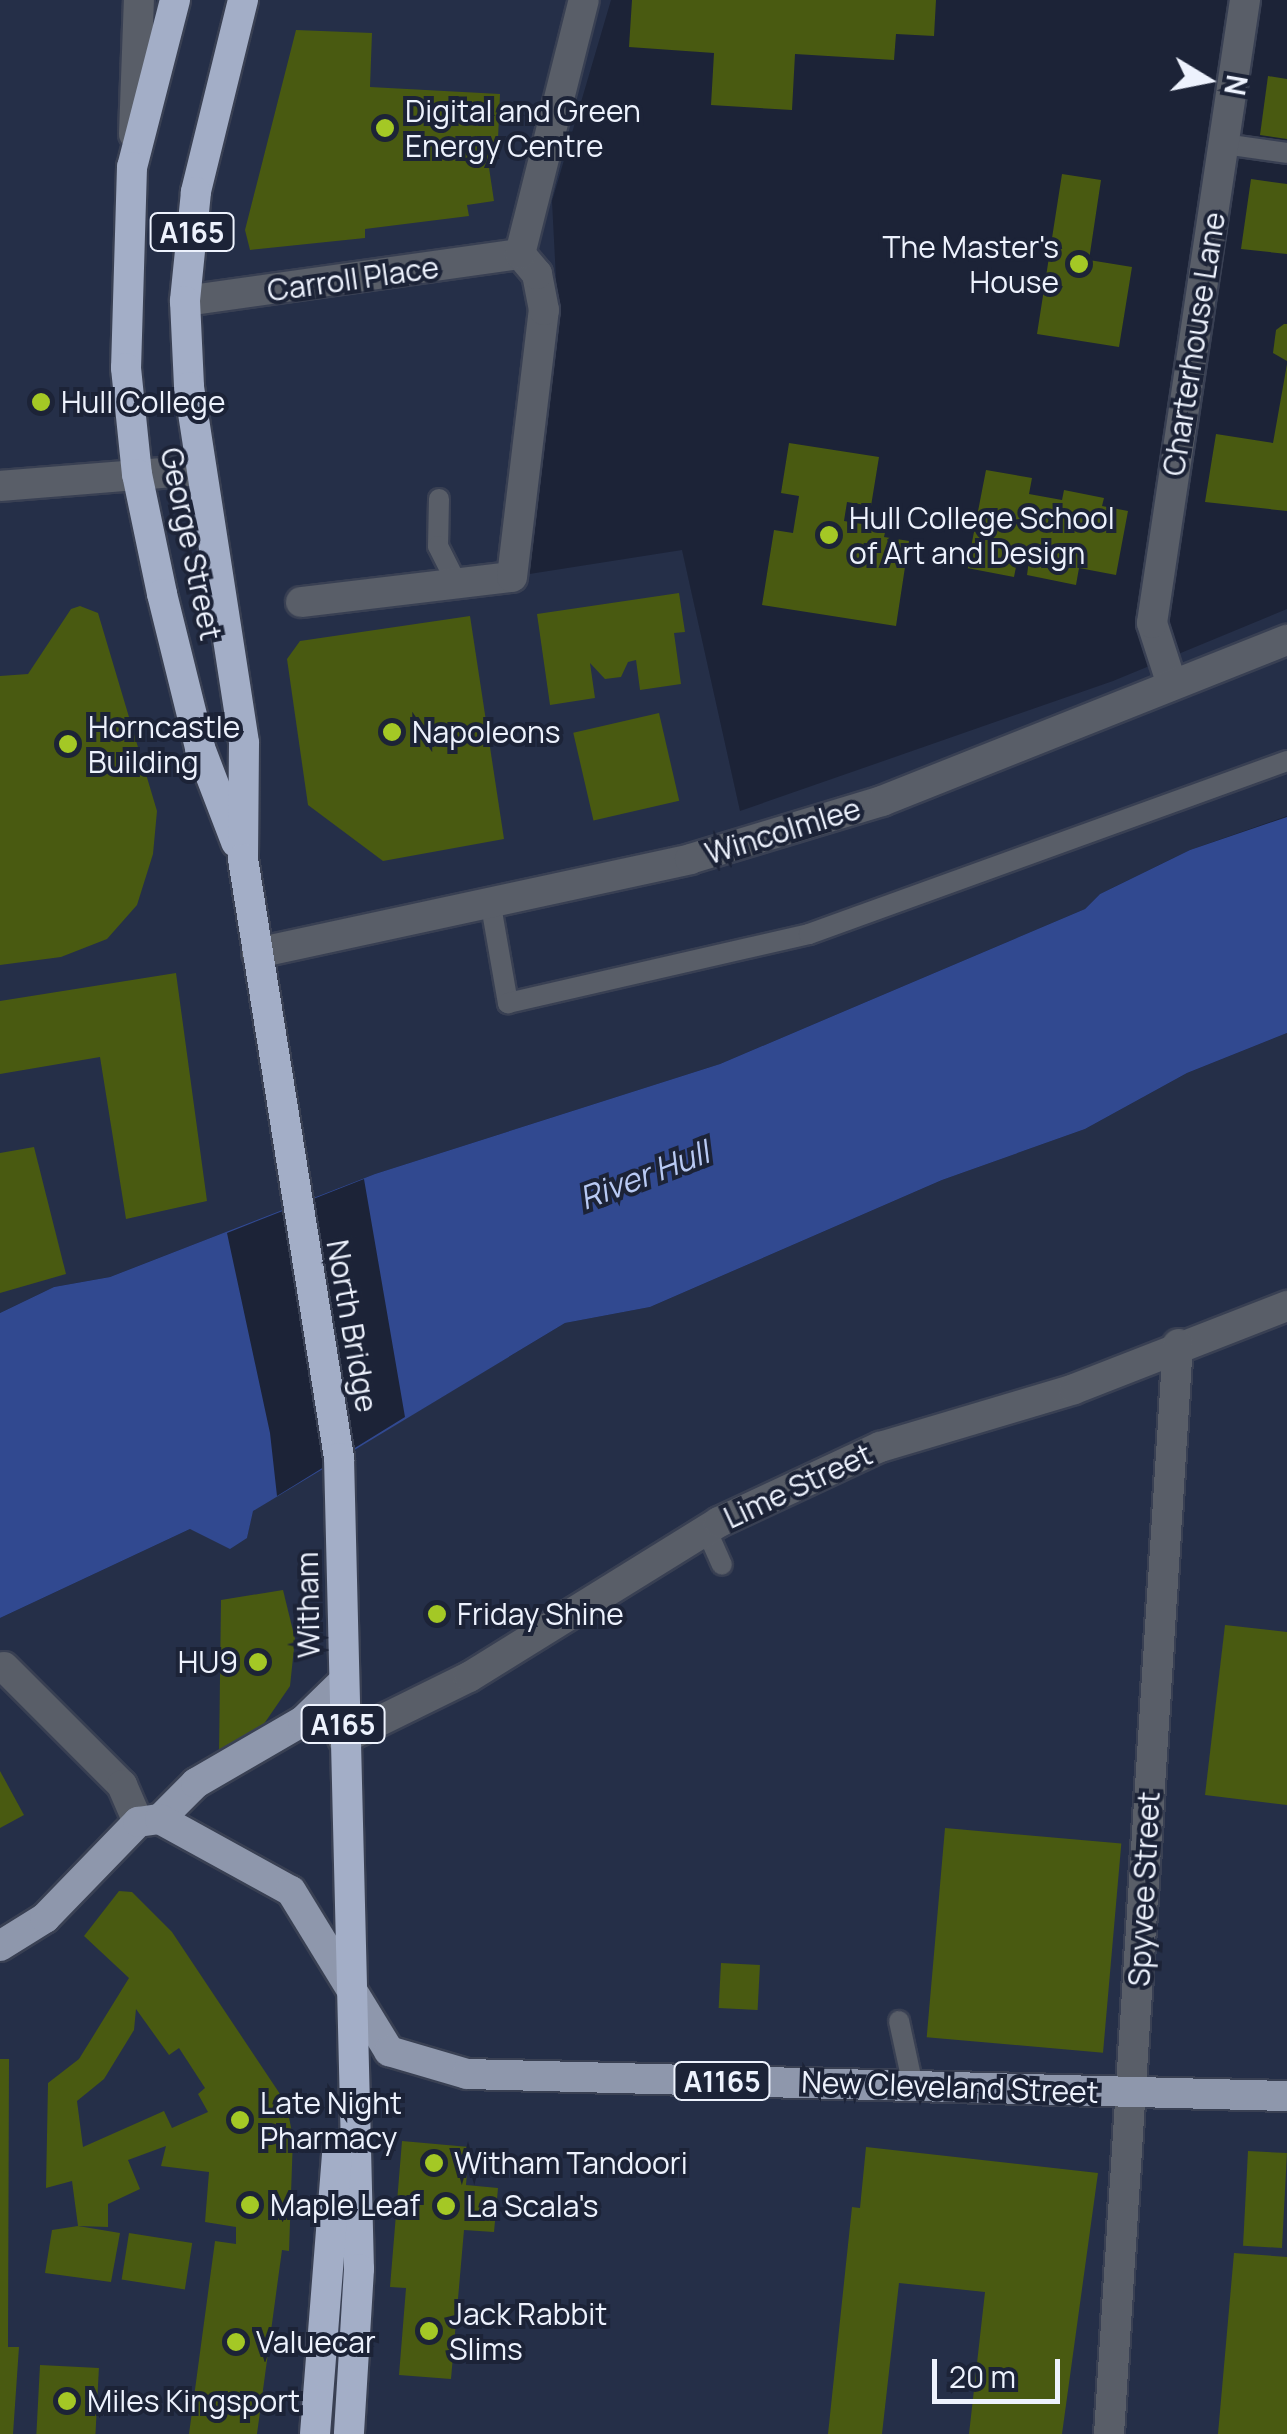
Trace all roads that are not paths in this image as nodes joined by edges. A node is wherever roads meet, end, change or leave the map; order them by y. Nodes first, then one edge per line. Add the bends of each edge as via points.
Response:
1 (140, 0) edge
2 (175, 0) edge
3 (243, 0) edge
4 (584, 0) edge
5 (1245, 0) edge
6 (1224, 144) junction
7 (1287, 152) edge
8 (132, 167) junction
9 (520, 254) junction
10 (185, 301) junction
11 (201, 470) junction
12 (136, 474) junction
13 (0, 486) edge
14 (440, 499) dead end
15 (457, 584) junction
16 (301, 602) dead end
17 (1287, 640) edge
18 (1172, 685) junction
19 (1287, 762) edge
20 (242, 858) junction
21 (490, 900) junction
22 (257, 953) junction
23 (296, 1206) joint
24 (1287, 1306) edge
25 (1178, 1344) junction
26 (339, 1458) joint
27 (706, 1530) junction
28 (722, 1564) dead end
29 (4, 1667) dead end
30 (344, 1681) junction
31 (343, 1739) junction
32 (149, 1821) junction
33 (0, 1946) edge
34 (348, 1991) junction
35 (899, 2021) dead end
36 (912, 2086) junction
37 (1132, 2091) junction
38 (1287, 2096) edge
39 (315, 2434) edge
40 (349, 2434) edge
41 (1108, 2434) edge

1 - 8 street
2 - 8 highway, George Street / A165
3 - 10 highway, George Street / A165 via 196,192
4 - 9 street
5 - 6 street, Charterhouse Lane
6 - 7 lane
6 - 18 street, Charterhouse Lane via 1152,624
8 - 12 highway, George Street / A165 via 124,293
9 - 10 street, Carroll Place
9 - 15 street via 537,274 544,310 512,578
10 - 11 highway, George Street / A165
11 - 12 street
11 - 20 highway, George Street / A165 via 244,743
12 - 13 street
12 - 20 highway, George Street / A165 via 200,748
14 - 15 lane via 438,546
15 - 16 street
17 - 18 street, Wincolmlee
18 - 21 street, Wincolmlee via 882,801 690,859
19 - 21 lane via 809,934 508,1003
20 - 22 highway, George Street / A165
21 - 22 street, Wincolmlee
22 - 23 highway, George Street / A165
23 - 26 highway, North Bridge / A165
24 - 25 street, Lime Street
25 - 27 street, Lime Street via 1074,1390 880,1447
25 - 37 street, Spyvee Street
26 - 30 highway, Witham / A165
27 - 28 lane
27 - 31 street, Lime Street via 469,1677
29 - 32 street via 122,1785
30 - 31 highway, Witham / A165
30 - 32 main road via 302,1721 196,1783
31 - 34 highway, Witham / A165
32 - 33 main road via 45,1918
32 - 34 main road, A1165 via 291,1891
34 - 36 main road, New Cleveland Street / A1165 via 388,2051 467,2074
34 - 39 highway, Witham / A165
34 - 40 highway, Witham / A165 via 359,2269
35 - 36 lane
36 - 37 main road, New Cleveland Street / A1165
37 - 38 main road, New Cleveland Street / A1165
37 - 41 street, Spyvee Street

